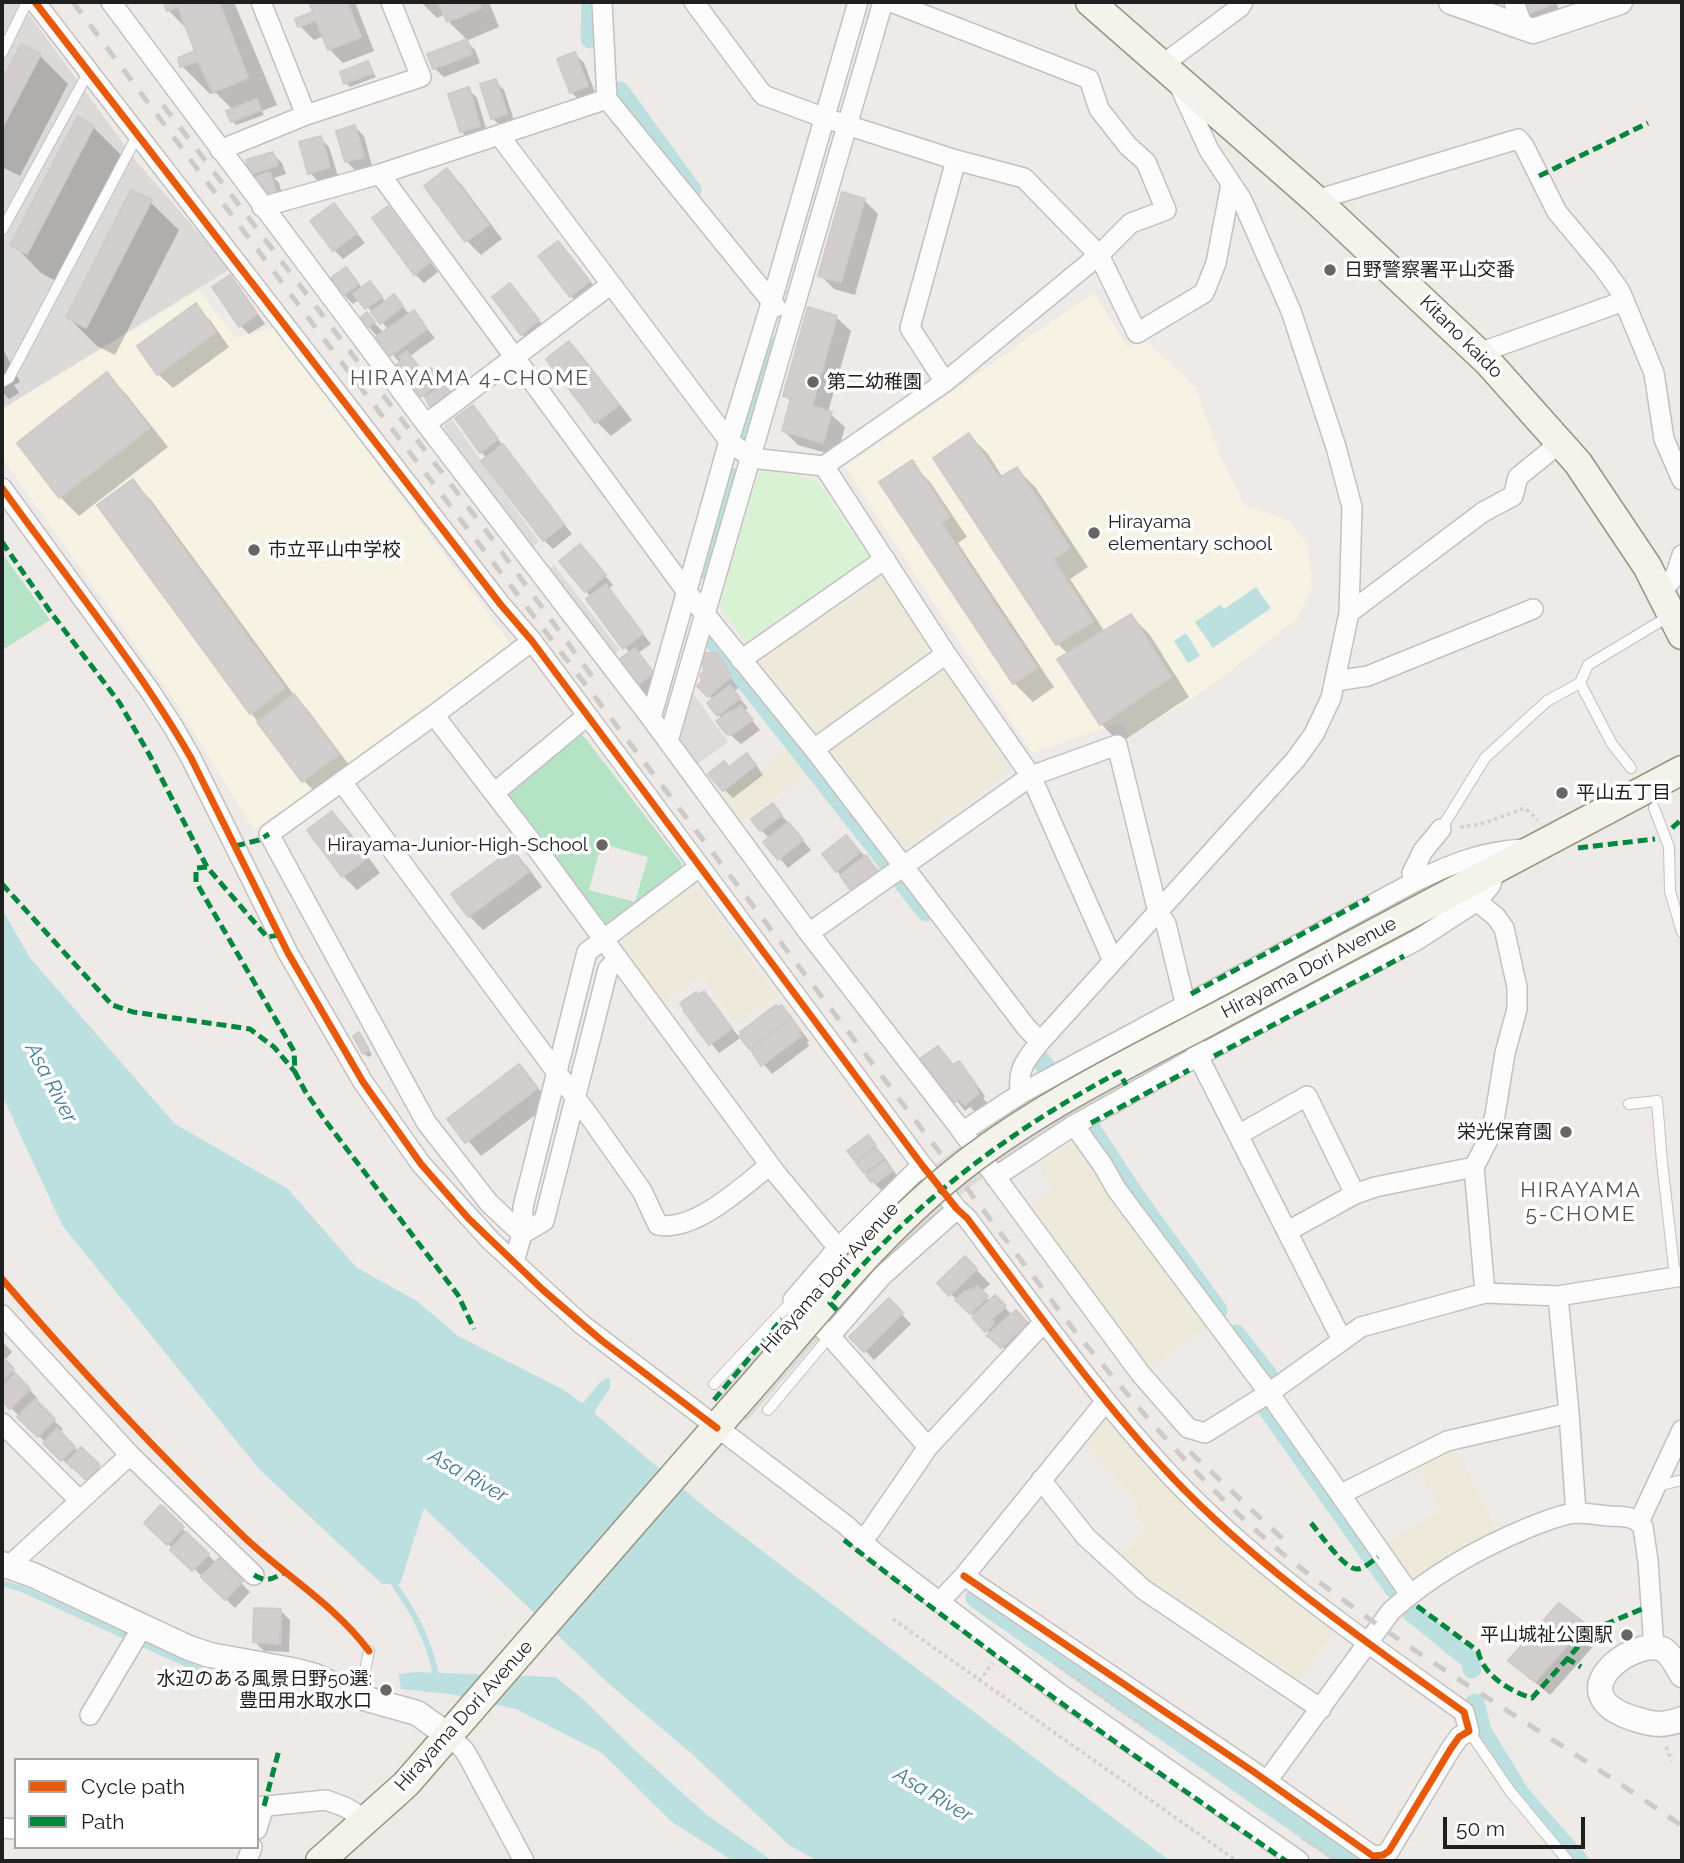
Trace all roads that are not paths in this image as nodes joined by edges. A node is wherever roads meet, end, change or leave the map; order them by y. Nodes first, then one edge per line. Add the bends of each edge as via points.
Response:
1 (27, 2) edge
2 (35, 2) edge
3 (111, 2) edge
4 (261, 2) edge
5 (391, 2) edge
6 (602, 2) edge
7 (694, 2) edge
8 (858, 2) edge
9 (883, 2) edge
10 (891, 2) edge
11 (1090, 2) edge
12 (1243, 2) edge
13 (1451, 2) edge
14 (1514, 2) edge
15 (1620, 2) edge
16 (1524, 29) junction
17 (2, 54) edge
18 (1169, 71) junction
19 (88, 73) junction
20 (607, 99) junction
21 (306, 116) junction
22 (825, 118) junction
23 (848, 125) junction
24 (499, 135) junction
25 (137, 136) junction
26 (220, 150) junction
27 (956, 160) junction
28 (380, 174) junction
29 (1231, 184) junction
30 (1316, 200) junction
31 (262, 207) junction
32 (2, 230) edge
33 (1099, 255) junction
34 (610, 285) junction
35 (772, 300) junction
36 (1624, 301) junction
37 (788, 326) junction
38 (1479, 353) junction
39 (516, 356) junction
40 (2, 382) edge
41 (945, 382) junction
42 (426, 424) junction
43 (729, 441) junction
44 (1561, 442) junction
45 (751, 458) junction
46 (824, 466) junction
47 (1682, 480) edge
48 (2, 488) edge
49 (1682, 555) edge
50 (886, 559) junction
51 (687, 592) junction
52 (1533, 609) dead end
53 (1349, 613) junction
54 (1672, 614) edge
55 (705, 615) junction
56 (532, 641) junction
57 (946, 654) junction
58 (741, 660) junction
59 (1335, 681) junction
60 (1580, 683) junction
61 (434, 715) junction
62 (587, 716) junction
63 (651, 718) junction
64 (668, 741) junction
65 (814, 749) junction
66 (1631, 768) dead end
67 (1682, 770) edge
68 (1031, 776) junction
69 (342, 782) junction
70 (494, 793) junction
71 (1654, 808) dead end
72 (1441, 829) joint
73 (1536, 835) junction
74 (905, 866) junction
75 (699, 867) junction
76 (1497, 868) junction
77 (1416, 881) junction
78 (1477, 901) junction
79 (1158, 912) junction
80 (1682, 932) edge
81 (809, 933) junction
82 (604, 940) junction
83 (617, 959) junction
84 (1113, 961) junction
85 (1184, 1005) junction
86 (1137, 1040) junction
87 (1040, 1042) junction
88 (1198, 1056) junction
89 (557, 1074) junction
90 (1020, 1094) junction
91 (575, 1098) junction
92 (1629, 1104) dead end
93 (1074, 1125) junction
94 (962, 1132) junction
95 (1238, 1135) junction
96 (983, 1148) dead end
97 (922, 1164) junction
98 (771, 1165) junction
99 (1474, 1167) junction
100 (995, 1177) junction
101 (930, 1191) dead end
102 (1356, 1194) junction
103 (957, 1209) junction
104 (1288, 1231) junction
105 (522, 1234) junction
106 (838, 1248) junction
107 (514, 1262) junction
108 (1679, 1276) edge
109 (1485, 1293) junction
110 (1558, 1296) junction
111 (793, 1300) junction
112 (809, 1314) junction
113 (2, 1315) edge
114 (1044, 1322) junction
115 (830, 1336) junction
116 (1342, 1340) junction
117 (714, 1384) dead end
118 (1269, 1393) junction
119 (1106, 1401) junction
120 (768, 1410) dead end
121 (1569, 1413) junction
122 (2, 1423) edge
123 (720, 1424) junction
124 (1682, 1430) edge
125 (928, 1447) junction
126 (130, 1455) junction
127 (1041, 1480) junction
128 (1682, 1480) edge
129 (1657, 1486) junction
130 (1341, 1494) junction
131 (80, 1501) junction
132 (1576, 1513) junction
133 (1640, 1522) junction
134 (861, 1540) junction
135 (5, 1565) edge
136 (254, 1575) dead end
137 (964, 1576) junction
138 (1410, 1594) junction
139 (940, 1601) junction
140 (137, 1635) junction
141 (1368, 1643) junction
142 (1654, 1648) junction
143 (369, 1651) dead end
144 (1682, 1675) edge
145 (360, 1697) junction
146 (1321, 1709) junction
147 (90, 1715) dead end
148 (1682, 1719) edge
149 (457, 1726) junction
150 (1469, 1731) junction
151 (1267, 1781) junction
152 (261, 1806) edge
153 (368, 1820) junction
154 (320, 1861) edge
155 (524, 1861) edge
156 (1299, 1861) edge
157 (1568, 1861) edge

1 - 17 lane
2 - 19 street
3 - 26 street
4 - 21 street
5 - 21 street via 421,77
6 - 20 street
7 - 22 street via 763,95
8 - 22 street
9 - 23 street
10 - 33 street via 1089,79 1099,109 1146,162 1166,210 1132,223
11 - 18 main road, Kitano kaido
12 - 18 street
13 - 16 street
14 - 16 street
15 - 16 street via 1543,29
18 - 29 street
18 - 30 main road, Kitano kaido
19 - 25 street
19 - 32 lane
20 - 24 street
20 - 35 street
21 - 26 street
22 - 23 street
22 - 35 street
23 - 27 street
23 - 37 street
24 - 28 street
24 - 34 street
25 - 40 lane via 9,378
25 - 56 street
26 - 31 street
27 - 33 street via 1024,178
27 - 41 street via 910,328
28 - 31 street
28 - 39 street
29 - 33 street via 1216,263 1204,293 1137,334
29 - 53 street via 1291,310 1346,480 1353,531
30 - 36 street via 1518,139 1557,212 1603,267
30 - 38 main road, Kitano kaido
31 - 42 street
33 - 41 street
34 - 39 street
34 - 43 street
35 - 37 street
35 - 43 street
36 - 38 street
36 - 47 street via 1654,373 1664,439
37 - 45 street
38 - 44 main road, Kitano kaido
39 - 42 street
39 - 51 street
41 - 46 street
42 - 63 street
43 - 45 street
43 - 51 street
44 - 53 street via 1518,477 1513,496 1483,512
44 - 54 main road, Kitano kaido via 1622,527
45 - 46 street
45 - 55 street
46 - 50 street
48 - 107 street via 174,728 288,953 380,1108 437,1183
49 - 54 street
50 - 57 street
50 - 58 street
51 - 55 street
51 - 63 street
52 - 59 street via 1368,676
53 - 59 street
54 - 60 lane via 1588,665
55 - 58 street
55 - 64 street
56 - 61 street
56 - 62 street
57 - 65 street
57 - 68 street
58 - 65 street
59 - 79 street via 1314,734 1296,759
60 - 66 lane via 1612,744
60 - 72 lane via 1538,708 1485,758
61 - 69 street
61 - 70 street
62 - 70 street
62 - 75 street
63 - 64 street
64 - 81 street
65 - 74 street
67 - 73 main road, Hirayama Dori Avenue
68 - 74 street
68 - 79 street via 1117,745
68 - 84 street
69 - 89 street
69 - 105 street via 269,834 426,1122 489,1203
70 - 82 street
71 - 80 lane via 1669,848 1670,891
72 - 77 street via 1416,863 1412,873
73 - 76 main road, Hirayama Dori Avenue
73 - 77 street via 1462,859
74 - 81 street
74 - 87 street
75 - 82 street
75 - 97 street
76 - 78 street
76 - 123 main road, Hirayama Dori Avenue, bridge via 1057,1103 969,1162 864,1259
77 - 85 street
78 - 88 street via 1417,940
78 - 99 street via 1504,929 1517,987 1517,1009 1495,1115
79 - 84 street
79 - 85 street via 1166,924
81 - 94 street
82 - 83 street
82 - 89 street via 587,952
83 - 91 street via 608,969
83 - 98 street
84 - 87 street
85 - 86 street
85 - 88 street
86 - 90 street
86 - 96 lane via 1144,1068 1116,1066
87 - 90 street via 1018,1075
88 - 93 street via 1160,1073
88 - 95 street
89 - 91 street
89 - 105 street via 523,1207
90 - 94 street
91 - 98 street via 642,1191 658,1226 702,1217
91 - 105 street via 544,1221
92 - 108 lane via 1657,1101
93 - 100 street
93 - 118 street
94 - 100 street
95 - 102 street via 1307,1096
95 - 104 street
97 - 103 street
97 - 106 street
98 - 106 street
99 - 102 street
99 - 109 street
100 - 118 street via 1132,1363 1188,1428 1205,1433
101 - 112 lane
102 - 104 street
103 - 114 street
103 - 115 street via 882,1276
104 - 116 street
105 - 107 street
106 - 111 street
107 - 123 street via 591,1331
108 - 110 street
109 - 110 street
109 - 116 street via 1361,1326
110 - 121 street
111 - 112 street
111 - 117 lane
112 - 115 street
113 - 126 street
114 - 119 street
114 - 125 street
115 - 120 lane
115 - 125 street
116 - 118 street
118 - 130 street
119 - 127 street
119 - 141 street via 1172,1476 1223,1524 1303,1595
121 - 130 street via 1447,1441
121 - 132 street
122 - 131 street
123 - 134 street
123 - 149 main road, Hirayama Dori Avenue
124 - 129 street
125 - 134 street
126 - 131 street
126 - 136 street
127 - 137 street
127 - 146 street via 1086,1537 1134,1581
128 - 129 lane
129 - 133 street
130 - 138 street
131 - 135 street
132 - 133 street via 1630,1517
132 - 138 street via 1495,1542
133 - 142 street via 1648,1561
134 - 139 street
135 - 140 street via 33,1575
137 - 139 street
137 - 151 street
138 - 141 street
139 - 156 street via 1059,1693
140 - 145 street via 297,1671
140 - 147 street
141 - 146 street
141 - 150 street via 1464,1712
142 - 144 street via 1669,1655
142 - 148 street via 1641,1649 1608,1668 1600,1679 1601,1693 1608,1706 1648,1723 1667,1725
143 - 145 lane
145 - 149 street
146 - 151 street
149 - 153 main road, Hirayama Dori Avenue
149 - 155 street via 464,1750
150 - 151 street via 1450,1750 1389,1851 1378,1856 1367,1854
150 - 157 lane via 1510,1791
152 - 153 street via 326,1800
153 - 154 main road, Hirayama Dori Avenue

